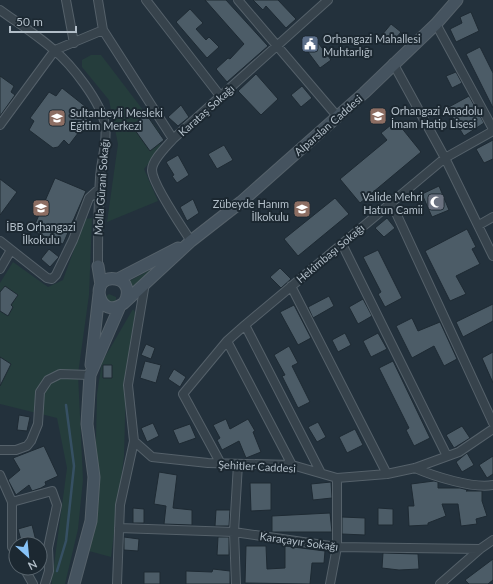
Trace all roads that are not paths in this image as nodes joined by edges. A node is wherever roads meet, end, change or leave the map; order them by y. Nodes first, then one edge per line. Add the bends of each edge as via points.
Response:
1 (66, 0) edge
2 (98, 0) edge
3 (146, 0) edge
4 (238, 0) edge
5 (458, 0) edge
6 (324, 1) edge
7 (0, 10) edge
8 (436, 24) junction
9 (103, 30) junction
10 (74, 43) junction
11 (278, 45) junction
12 (55, 50) junction
13 (393, 63) junction
14 (221, 97) junction
15 (337, 116) junction
16 (0, 125) edge
17 (493, 130) edge
18 (173, 139) junction
19 (445, 158) junction
20 (99, 190) junction
21 (392, 202) junction
22 (493, 217) edge
23 (479, 225) junction
24 (0, 241) edge
25 (191, 241) junction
26 (342, 244) junction
27 (11, 250) junction
28 (493, 256) edge
29 (98, 266) junction
30 (0, 269) edge
31 (116, 278) junction
32 (145, 283) junction
33 (291, 286) junction
34 (100, 290) junction
35 (122, 304) junction
36 (245, 325) junction
37 (227, 341) junction
38 (90, 375) junction
39 (493, 423) edge
40 (493, 429) edge
41 (134, 441) junction
42 (0, 450) edge
43 (447, 456) junction
44 (221, 464) junction
45 (238, 464) junction
46 (292, 466) junction
47 (415, 468) junction
48 (321, 473) junction
49 (387, 474) junction
50 (0, 475) edge
51 (337, 478) junction
52 (493, 485) edge
53 (12, 502) junction
54 (119, 528) junction
55 (234, 532) junction
56 (12, 536) edge
57 (493, 540) edge
58 (337, 547) junction
59 (480, 549) junction
60 (45, 584) edge
61 (74, 584) edge
62 (117, 584) edge
63 (236, 584) edge
64 (330, 584) edge
65 (440, 584) edge

1 - 10 street
2 - 9 street
3 - 14 street
4 - 11 street
5 - 8 street, Alparslan Caddesi
6 - 11 street, Karataş Sokağı
7 - 12 street, Molla Gürani Sokağı
8 - 13 street, Alparslan Caddesi
8 - 17 street
9 - 10 street
9 - 18 street
10 - 12 street
11 - 14 street, Karataş Sokağı
11 - 15 street
12 - 16 street
12 - 20 street, Molla Gürani Sokağı via 98,105 105,124 106,143
13 - 15 street, Alparslan Caddesi
13 - 19 street
14 - 18 street, Karataş Sokağı
15 - 25 street, Alparslan Caddesi via 241,202
17 - 19 street, Hekimbaşı Sokağı
18 - 25 street, Karataş Sokağı via 153,166 152,172 173,214
19 - 21 street, Hekimbaşı Sokağı
19 - 23 street
20 - 27 street via 89,198 73,240 52,279 47,278
20 - 29 street, Molla Gürani Sokağı
21 - 26 street, Hekimbaşı Sokağı
21 - 39 street
22 - 23 street
23 - 28 street
24 - 27 street
25 - 31 street
25 - 32 street
26 - 33 street, Hekimbaşı Sokağı
26 - 43 street
27 - 30 street
29 - 31 street
29 - 34 street
31 - 34 street via 104,281
31 - 35 street via 128,289 127,299
32 - 35 street
32 - 41 street via 128,386
33 - 36 street, Hekimbaşı Sokağı
33 - 49 street
34 - 35 street via 106,306
34 - 38 street
35 - 38 street
36 - 37 street, Hekimbaşı Sokağı
36 - 48 street
37 - 44 street, Hekimbaşı Sokağı via 183,394
37 - 46 street
38 - 42 street via 60,374 48,380 40,392 38,424 31,441 27,446 16,450
38 - 61 street via 87,424 94,477 91,522
40 - 43 street, Şehitler Caddesi via 459,452
41 - 44 street, Şehitler Caddesi via 152,457
41 - 54 street via 120,505
43 - 47 street, Şehitler Caddesi
44 - 45 street, Şehitler Caddesi
45 - 46 street, Şehitler Caddesi
45 - 55 street
46 - 48 street, Şehitler Caddesi
47 - 49 street, Şehitler Caddesi
47 - 52 street via 432,476
48 - 51 street, Şehitler Caddesi
49 - 51 street, Şehitler Caddesi
50 - 53 street
51 - 58 street
53 - 56 street
53 - 60 street via 52,491 57,505 48,548 49,571
54 - 55 street, Karaçayır Sokağı
54 - 62 street
55 - 58 street, Karaçayır Sokağı
55 - 63 street
57 - 59 street
58 - 59 street, Karaçayır Sokağı
58 - 64 street
59 - 65 street

